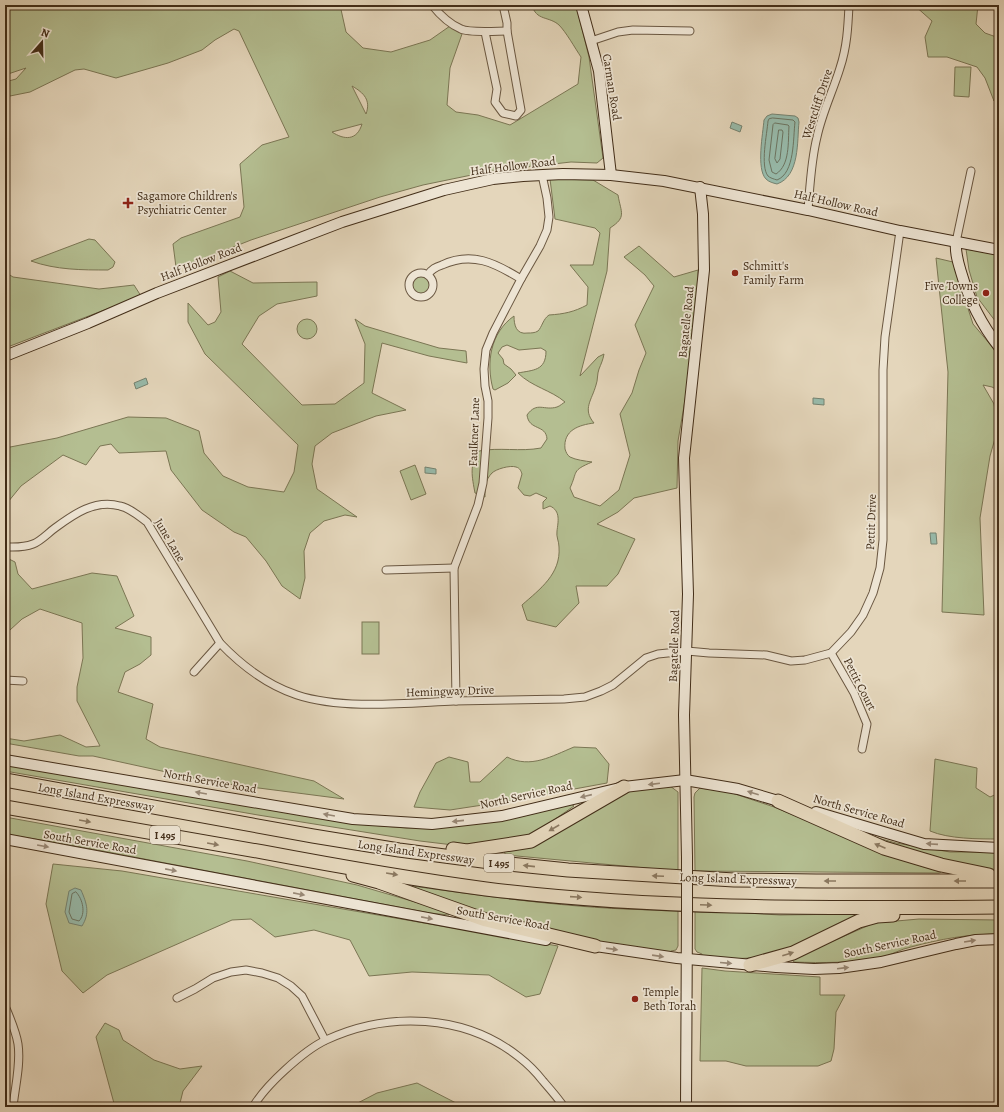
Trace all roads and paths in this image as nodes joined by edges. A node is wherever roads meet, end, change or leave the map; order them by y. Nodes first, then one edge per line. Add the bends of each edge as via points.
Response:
1 (432, 5) edge
2 (503, 5) edge
3 (581, 5) edge
4 (849, 5) edge
5 (507, 31) junction
6 (690, 31) dead end
7 (485, 32) junction
8 (591, 41) junction
9 (971, 171) dead end
10 (542, 174) junction
11 (611, 175) junction
12 (700, 187) junction
13 (808, 210) junction
14 (900, 231) junction
15 (956, 242) junction
16 (999, 250) edge
17 (428, 275) dead end
18 (521, 279) junction
19 (999, 347) edge
20 (5, 356) edge
21 (5, 547) edge
22 (454, 568) junction
23 (386, 570) dead end
24 (220, 643) junction
25 (687, 651) junction
26 (831, 653) junction
27 (194, 672) dead end
28 (5, 680) edge
29 (23, 681) dead end
30 (456, 701) junction
31 (862, 749) dead end
32 (5, 760) edge
33 (5, 780) edge
34 (685, 780) junction
35 (624, 787) junction
36 (778, 801) junction
37 (5, 807) edge
38 (313, 836) junction
39 (5, 839) edge
40 (999, 848) edge
41 (325, 864) junction
42 (999, 876) edge
43 (999, 881) edge
44 (999, 908) edge
45 (999, 939) edge
46 (595, 946) junction
47 (687, 959) junction
48 (750, 965) junction
49 (177, 998) dead end
50 (5, 1006) edge
51 (325, 1040) junction
52 (13, 1107) edge
53 (253, 1107) edge
54 (564, 1107) edge
55 (687, 1107) edge

1 - 7 street via 442,17 462,30
2 - 5 street
3 - 8 main road, Carman Road
4 - 13 street, Westcliff Drive via 848,37 816,138
5 - 7 street
5 - 7 street via 521,110 516,116 503,113 495,102 496,89
6 - 8 street via 634,30 618,32
8 - 11 main road, Carman Road via 599,71
9 - 15 street
10 - 11 main road, Half Hollow Road
10 - 18 street, Faulkner Lane via 548,210 548,230
10 - 20 main road, Half Hollow Road via 493,179 461,186 342,222 157,293
11 - 12 main road, Half Hollow Road via 664,180
12 - 13 main road, Half Hollow Road
12 - 25 main road, Bagatelle Road via 704,270 684,458
13 - 14 main road, Half Hollow Road
14 - 15 main road, Half Hollow Road
14 - 26 street, Pettit Drive via 884,343 883,540 880,568 863,615
15 - 16 main road, Half Hollow Road
15 - 19 main road via 956,254 966,289 982,324
17 - 18 street via 433,269 466,258 494,264
18 - 22 street, Faulkner Lane via 486,350 484,369 488,418 483,483 478,505
21 - 24 street, June Lane via 34,544 78,512 90,507 106,504 121,506 147,522
22 - 23 street
22 - 30 street, Faulkner Lane
24 - 27 street
24 - 30 street, Hemingway Drive via 254,674 298,696 346,704
25 - 26 street via 766,655 791,661
25 - 30 street, Hemingway Drive via 646,658 613,685 585,697
25 - 34 main road, Bagatelle Road via 684,715
26 - 31 street, Pettit Court via 854,692 867,724
28 - 29 street
35 -> 32 main road, North Service Road via 502,816 432,824 353,819
33 - 38 highway, Long Island Expressway / I 495
34 -> 35 main road, North Service Road
36 -> 34 main road, North Service Road via 738,788
34 - 47 main road, Bagatelle Road, bridge
35 -> 38 highway via 531,841 467,851
40 -> 36 main road, North Service Road via 924,844
42 -> 36 highway via 941,865 884,848
37 -> 41 highway, Long Island Expressway / I 495
43 -> 38 highway, Long Island Expressway / I 495 via 734,880 639,875 490,862
39 -> 46 main road, South Service Road via 522,936
41 -> 44 highway, Long Island Expressway / I 495 via 487,888 637,901 801,908
41 - 46 highway via 486,920
48 -> 44 highway via 793,953 853,924 877,916
48 -> 45 main road, South Service Road via 839,968 881,962 976,940
46 -> 47 main road, South Service Road
47 -> 48 main road, South Service Road
47 - 55 main road, Bagatelle Road
49 - 51 street via 213,978 231,972 246,970 262,973 278,978 302,996
50 - 52 street via 18,1045
51 - 53 street via 294,1061 270,1084
51 - 54 street via 370,1025 397,1021 427,1021 466,1029 499,1044 519,1057 547,1085

